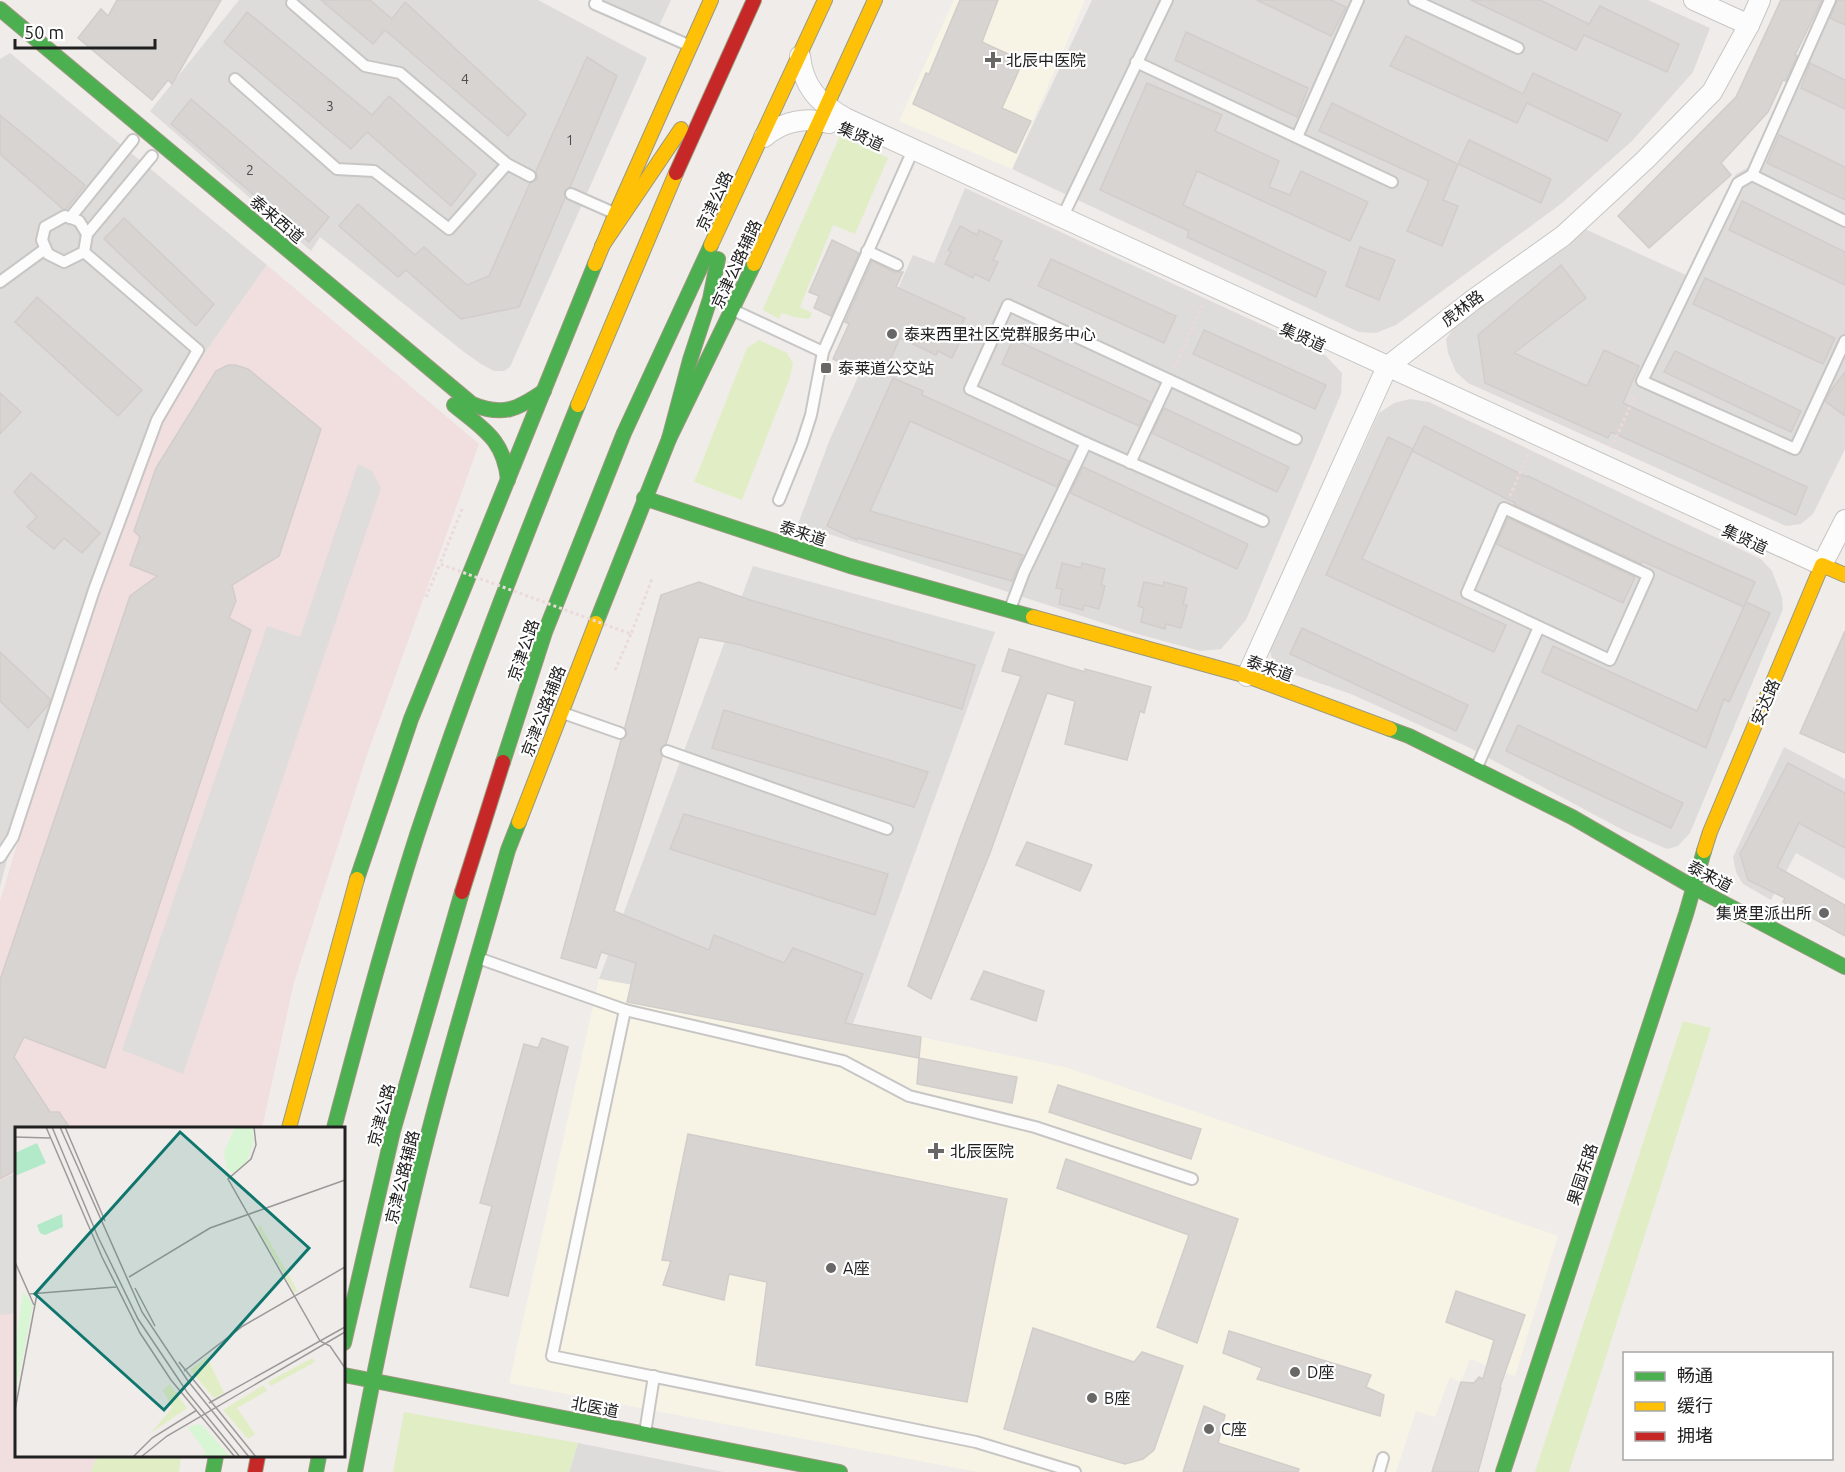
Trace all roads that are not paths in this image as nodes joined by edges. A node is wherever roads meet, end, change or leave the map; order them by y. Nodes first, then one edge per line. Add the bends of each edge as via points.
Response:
1 (597, 0) edge
2 (711, 0) edge
3 (754, 0) edge
4 (825, 0) edge
5 (875, 0) edge
6 (1167, 0) edge
7 (1358, 0) edge
8 (1414, 0) edge
9 (1694, 0) edge
10 (1760, 0) edge
11 (1830, 0) edge
12 (292, 3) dead end
13 (5, 14) edge
14 (1749, 25) junction
15 (0, 29) edge
16 (691, 46) junction
17 (1518, 48) dead end
18 (800, 53) junction
19 (1136, 62) junction
20 (720, 74) junction
21 (235, 79) dead end
22 (822, 113) junction
23 (129, 137) joint
24 (1297, 137) junction
25 (760, 140) junction
26 (911, 154) junction
27 (156, 160) joint
28 (507, 164) junction
29 (1752, 175) junction
30 (530, 176) dead end
31 (1392, 182) dead end
32 (571, 194) dead end
33 (731, 204) junction
34 (616, 213) junction
35 (70, 218) junction
36 (1061, 221) junction
37 (1845, 221) edge
38 (87, 234) junction
39 (602, 246) junction
40 (45, 249) junction
41 (867, 251) junction
42 (84, 252) junction
43 (897, 265) dead end
44 (0, 282) edge
45 (733, 309) junction
46 (1845, 340) edge
47 (823, 352) junction
48 (1385, 370) junction
49 (414, 374) dead end
50 (1169, 380) junction
51 (544, 391) junction
52 (669, 439) junction
53 (1296, 439) dead end
54 (1086, 443) junction
55 (1130, 463) junction
56 (508, 480) junction
57 (644, 498) junction
58 (779, 500) dead end
59 (1845, 520) edge
60 (1263, 521) dead end
61 (1845, 536) edge
62 (1828, 571) edge
63 (1845, 584) edge
64 (1010, 610) junction
65 (1539, 627) junction
66 (1247, 676) junction
67 (560, 712) junction
68 (620, 734) dead end
69 (667, 751) dead end
70 (1476, 769) junction
71 (887, 830) dead end
72 (0, 857) edge
73 (1699, 890) junction
74 (1701, 912) dead end
75 (477, 958) junction
76 (1845, 967) edge
77 (625, 1010) junction
78 (290, 1127) edge
79 (334, 1127) edge
80 (1192, 1179) dead end
81 (345, 1339) edge
82 (345, 1375) edge
83 (654, 1377) junction
84 (372, 1381) junction
85 (645, 1433) junction
86 (216, 1457) edge
87 (258, 1457) edge
88 (320, 1457) edge
89 (1383, 1458) dead end
90 (213, 1472) edge
91 (255, 1472) edge
92 (316, 1472) edge
93 (356, 1472) edge
94 (840, 1472) edge
95 (1075, 1472) edge
96 (1379, 1472) edge
97 (1503, 1472) edge

1 - 16 lane via 595,4
2 - 16 main road
3 - 20 main road
4 - 18 main road, 京津公路
5 - 22 main road, 京津公路辅路
6 - 19 lane
7 - 24 lane
8 - 17 lane
9 - 14 street
10 - 14 street, 虎林路
11 - 29 lane
12 - 28 lane via 365,66 400,73
13 - 15 main road
13 - 51 main road, 泰来西道 via 472,404 506,411 517,409
14 - 48 street, 虎林路 via 1712,92 1645,160 1563,236
16 - 34 main road
18 - 22 street, 集贤道 via 805,80
18 - 25 main road, 京津公路
19 - 24 lane
19 - 36 lane
20 - 39 main road
20 - 79 main road via 616,314 495,613 407,870
21 - 28 lane via 337,169 374,171 449,229
22 - 25 street, 集贤道 via 782,125
22 - 26 street, 集贤道 via 839,126
22 - 45 main road, 京津公路辅路
23 - 27 main road
23 - 35 lane
24 - 31 lane
25 - 33 main road, 京津公路
26 - 36 street, 集贤道
26 - 41 lane
27 - 38 lane
28 - 30 lane
29 - 37 lane
29 - 46 lane via 1738,183 1642,381 1795,449
32 - 34 lane
33 - 52 main road via 710,299
33 - 81 main road, 京津公路 via 624,433 545,632 433,989 393,1131
34 - 39 main road
35 - 38 lane via 79,221
35 - 40 lane via 65,216 45,227
36 - 48 street, 集贤道
36 - 48 street, 集贤道 via 1208,294
38 - 42 lane
39 - 51 main road
40 - 42 lane via 64,262
40 - 44 lane
41 - 43 lane
41 - 47 lane
42 - 72 lane via 198,350 157,420 94,590 13,837
45 - 47 lane
45 - 52 main road, 京津公路辅路
47 - 58 lane via 802,443
48 - 62 street, 集贤道 via 1604,465
48 - 62 street, 集贤道 via 1533,442
48 - 66 street, 虎林路
49 - 56 main road via 492,436 503,451
50 - 53 lane
50 - 54 lane via 1008,305 970,389
50 - 55 lane
51 - 56 main road
52 - 57 main road, 京津公路辅路
54 - 55 lane
54 - 64 lane
55 - 60 lane
56 - 78 main road via 411,719 356,886
57 - 64 main road, 泰来道 via 850,566
57 - 67 main road, 京津公路辅路
59 - 62 street, 安达路
61 - 62 street, 安达路
62 - 63 main road, 集贤道
62 - 73 main road, 安达路 via 1710,832
64 - 66 main road, 泰来道
65 - 65 lane via 1467,593 1504,508 1648,575 1610,660
65 - 70 lane
66 - 70 main road, 泰来道 via 1409,736
67 - 68 lane
67 - 75 main road, 京津公路辅路 via 508,850
69 - 71 lane
70 - 73 main road, 泰来道 via 1572,817
73 - 74 main road
73 - 76 main road, 泰来道
73 - 97 main road, 果园东路
75 - 77 lane
75 - 84 main road, 京津公路辅路 via 414,1191
77 - 80 lane via 843,1061 909,1096 1035,1127
77 - 83 lane via 552,1356
82 - 84 main road, 北医道
83 - 85 lane
83 - 95 lane via 976,1442
84 - 85 main road, 北医道
84 - 93 main road, 京津公路辅路
85 - 94 main road, 北医道 via 756,1460
86 - 90 main road
87 - 91 main road
88 - 92 main road
89 - 96 lane

